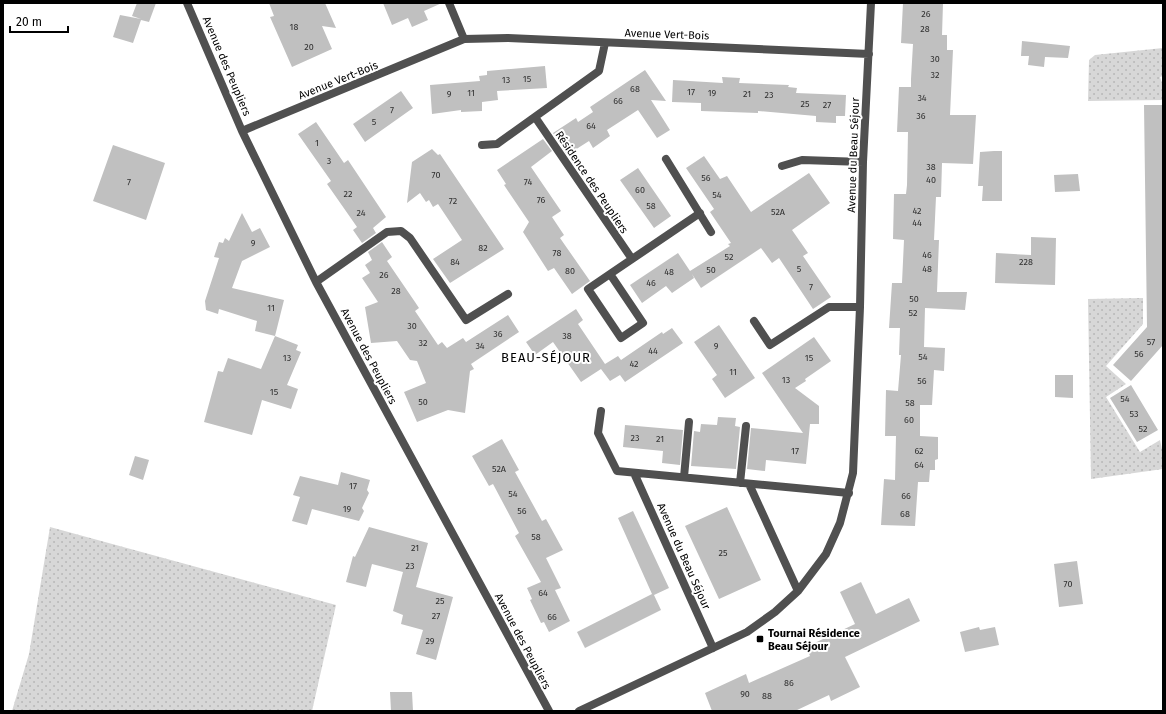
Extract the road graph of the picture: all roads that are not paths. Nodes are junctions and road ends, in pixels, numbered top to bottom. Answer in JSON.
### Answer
{"nodes":[{"id":1,"x":187,"y":3,"type":"edge"},
{"id":2,"x":449,"y":3,"type":"edge"},
{"id":3,"x":871,"y":3,"type":"edge"},
{"id":4,"x":464,"y":39,"type":"junction"},
{"id":5,"x":605,"y":43,"type":"junction"},
{"id":6,"x":869,"y":54,"type":"junction"},
{"id":7,"x":535,"y":117,"type":"junction"},
{"id":8,"x":242,"y":131,"type":"junction"},
{"id":9,"x":482,"y":145,"type":"dead end"},
{"id":10,"x":666,"y":159,"type":"dead end"},
{"id":11,"x":863,"y":162,"type":"junction"},
{"id":12,"x":782,"y":166,"type":"dead end"},
{"id":13,"x":700,"y":213,"type":"junction"},
{"id":14,"x":711,"y":232,"type":"dead end"},
{"id":15,"x":632,"y":258,"type":"junction"},
{"id":16,"x":610,"y":274,"type":"junction"},
{"id":17,"x":316,"y":282,"type":"junction"},
{"id":18,"x":508,"y":294,"type":"dead end"},
{"id":19,"x":860,"y":307,"type":"junction"},
{"id":20,"x":754,"y":321,"type":"dead end"},
{"id":21,"x":601,"y":411,"type":"dead end"},
{"id":22,"x":689,"y":422,"type":"dead end"},
{"id":23,"x":746,"y":426,"type":"dead end"},
{"id":24,"x":634,"y":473,"type":"junction"},
{"id":25,"x":684,"y":477,"type":"junction"},
{"id":26,"x":740,"y":483,"type":"junction"},
{"id":27,"x":749,"y":484,"type":"junction"},
{"id":28,"x":849,"y":493,"type":"junction"},
{"id":29,"x":798,"y":591,"type":"junction"},
{"id":30,"x":713,"y":648,"type":"junction"},
{"id":31,"x":549,"y":711,"type":"edge"},
{"id":32,"x":579,"y":711,"type":"edge"}],
"edges":[{"from":1,"to":8,"type":"street","name":"Avenue des Peupliers"},
{"from":2,"to":4,"type":"street"},
{"from":3,"to":6,"type":"street","name":"Avenue du Beau Séjour"},
{"from":4,"to":5,"type":"street","name":"Avenue Vert-Bois"},
{"from":4,"to":8,"type":"street","name":"Avenue Vert-Bois"},
{"from":5,"to":6,"type":"street","name":"Avenue Vert-Bois"},
{"from":5,"to":7,"type":"street"},
{"from":6,"to":11,"type":"street","name":"Avenue du Beau Séjour"},
{"from":7,"to":9,"type":"street"},
{"from":7,"to":15,"type":"street","name":"Résidence des Peupliers"},
{"from":8,"to":17,"type":"street","name":"Avenue des Peupliers"},
{"from":10,"to":13,"type":"street"},
{"from":11,"to":12,"type":"street"},
{"from":11,"to":19,"type":"street","name":"Avenue du Beau Séjour"},
{"from":13,"to":14,"type":"street"},
{"from":13,"to":15,"type":"street"},
{"from":15,"to":16,"type":"street"},
{"from":16,"to":16,"type":"street"},
{"from":17,"to":18,"type":"street"},
{"from":17,"to":31,"type":"street","name":"Avenue des Peupliers"},
{"from":19,"to":20,"type":"street"},
{"from":19,"to":28,"type":"street","name":"Avenue du Beau Séjour"},
{"from":21,"to":24,"type":"street"},
{"from":22,"to":25,"type":"street"},
{"from":23,"to":26,"type":"street"},
{"from":24,"to":25,"type":"street"},
{"from":24,"to":30,"type":"street","name":"Avenue du Beau Séjour"},
{"from":25,"to":26,"type":"street"},
{"from":26,"to":27,"type":"street"},
{"from":27,"to":28,"type":"street"},
{"from":27,"to":29,"type":"street"},
{"from":28,"to":29,"type":"street","name":"Avenue du Beau Séjour"},
{"from":29,"to":30,"type":"street","name":"Avenue du Beau Séjour"},
{"from":30,"to":32,"type":"street","name":"Avenue du Beau Séjour"}]}
